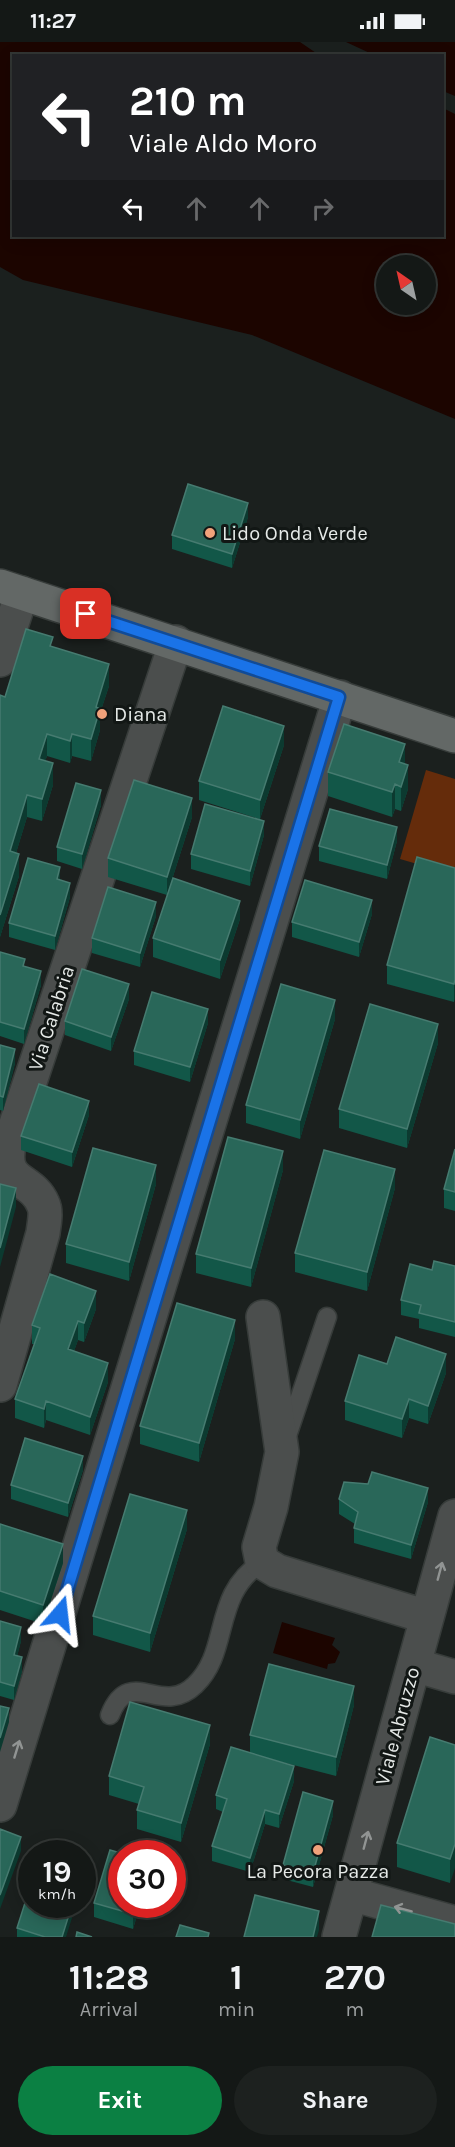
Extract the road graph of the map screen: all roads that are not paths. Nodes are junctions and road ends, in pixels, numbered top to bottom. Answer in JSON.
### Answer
{"nodes":[{"id":1,"x":11,"y":589,"type":"edge"},
{"id":2,"x":176,"y":642,"type":"junction"},
{"id":3,"x":0,"y":660,"type":"edge"},
{"id":4,"x":339,"y":697,"type":"junction"},
{"id":5,"x":455,"y":736,"type":"edge"},
{"id":6,"x":7,"y":1174,"type":"edge"},
{"id":7,"x":263,"y":1317,"type":"dead end"},
{"id":8,"x":327,"y":1317,"type":"dead end"},
{"id":9,"x":9,"y":1321,"type":"edge"},
{"id":10,"x":0,"y":1385,"type":"edge"},
{"id":11,"x":282,"y":1452,"type":"junction"},
{"id":12,"x":455,"y":1516,"type":"edge"},
{"id":13,"x":262,"y":1562,"type":"junction"},
{"id":14,"x":427,"y":1617,"type":"junction"},
{"id":15,"x":414,"y":1665,"type":"junction"},
{"id":16,"x":455,"y":1677,"type":"edge"},
{"id":17,"x":110,"y":1715,"type":"dead end"},
{"id":18,"x":0,"y":1805,"type":"edge"},
{"id":19,"x":351,"y":1894,"type":"junction"},
{"id":20,"x":455,"y":1923,"type":"edge"},
{"id":21,"x":339,"y":1937,"type":"edge"}],
"edges":[{"from":1,"to":2,"type":"street"},
{"from":1,"to":3,"type":"street"},
{"from":2,"to":4,"type":"street"},
{"from":2,"to":6,"type":"street","name":"Via Calabria"},
{"from":4,"to":5,"type":"street"},
{"from":18,"to":4,"type":"street","one_way":true},
{"from":6,"to":9,"type":"street","name":"Via Calabria"},
{"from":7,"to":11,"type":"street"},
{"from":8,"to":11,"type":"lane"},
{"from":9,"to":10,"type":"street","name":"Via Calabria"},
{"from":11,"to":13,"type":"street"},
{"from":14,"to":12,"type":"street","name":"Viale Abruzzo","one_way":true},
{"from":13,"to":14,"type":"street"},
{"from":13,"to":17,"type":"lane"},
{"from":14,"to":15,"type":"street","name":"Viale Abruzzo"},
{"from":15,"to":16,"type":"street"},
{"from":19,"to":15,"type":"street","name":"Viale Abruzzo","one_way":true},
{"from":20,"to":19,"type":"street","one_way":true},
{"from":19,"to":21,"type":"street","name":"Viale Abruzzo"}]}
